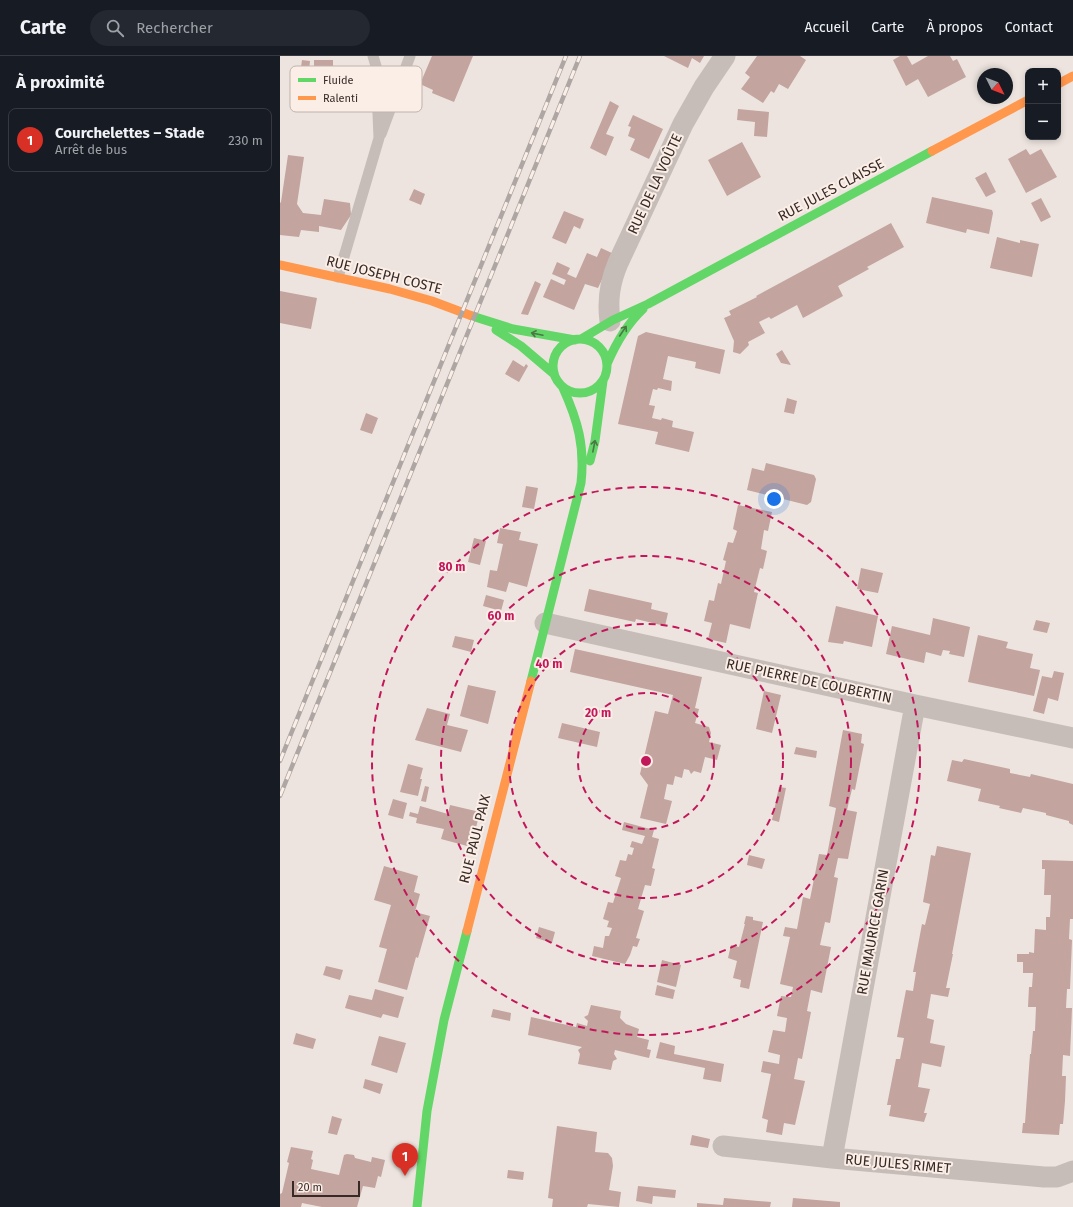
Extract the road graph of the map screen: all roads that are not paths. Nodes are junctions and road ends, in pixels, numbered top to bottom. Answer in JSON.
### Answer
{"nodes":[{"id":1,"x":373,"y":56,"type":"edge"},
{"id":2,"x":410,"y":56,"type":"edge"},
{"id":3,"x":725,"y":56,"type":"edge"},
{"id":4,"x":376,"y":66,"type":"edge"},
{"id":5,"x":406,"y":66,"type":"edge"},
{"id":6,"x":1073,"y":76,"type":"edge"},
{"id":7,"x":1061,"y":82,"type":"edge"},
{"id":8,"x":1025,"y":102,"type":"edge"},
{"id":9,"x":378,"y":112,"type":"edge"},
{"id":10,"x":389,"y":112,"type":"edge"},
{"id":11,"x":379,"y":138,"type":"junction"},
{"id":12,"x":280,"y":266,"type":"edge"},
{"id":13,"x":338,"y":277,"type":"junction"},
{"id":14,"x":648,"y":304,"type":"junction"},
{"id":15,"x":479,"y":319,"type":"junction"},
{"id":16,"x":610,"y":321,"type":"junction"},
{"id":17,"x":578,"y":340,"type":"junction"},
{"id":18,"x":607,"y":364,"type":"junction"},
{"id":19,"x":554,"y":374,"type":"junction"},
{"id":20,"x":603,"y":380,"type":"junction"},
{"id":21,"x":563,"y":388,"type":"junction"},
{"id":22,"x":581,"y":483,"type":"junction"},
{"id":23,"x":545,"y":623,"type":"junction"},
{"id":24,"x":915,"y":705,"type":"junction"},
{"id":25,"x":1073,"y":738,"type":"edge"},
{"id":26,"x":723,"y":1146,"type":"dead end"},
{"id":27,"x":832,"y":1158,"type":"junction"},
{"id":28,"x":1073,"y":1171,"type":"edge"},
{"id":29,"x":417,"y":1207,"type":"edge"}],
"edges":[{"from":1,"to":4,"type":"lane"},
{"from":2,"to":5,"type":"lane"},
{"from":3,"to":16,"type":"street","name":"RUE DE LA VOÛTE"},
{"from":6,"to":7,"type":"street"},
{"from":8,"to":14,"type":"street","name":"RUE JULES CLAISSE"},
{"from":9,"to":11,"type":"lane"},
{"from":10,"to":11,"type":"lane"},
{"from":11,"to":13,"type":"lane"},
{"from":12,"to":13,"type":"street","name":"RUE JOSEPH COSTE"},
{"from":13,"to":15,"type":"street","name":"RUE JOSEPH COSTE"},
{"from":14,"to":16,"type":"street","name":"RUE JULES CLAISSE"},
{"from":18,"to":14,"type":"street","name":"RUE JULES CLAISSE","one_way":true},
{"from":17,"to":15,"type":"street","name":"RUE JOSEPH COSTE","one_way":true},
{"from":15,"to":19,"type":"street","name":"RUE JOSEPH COSTE"},
{"from":16,"to":17,"type":"street","name":"RUE JULES CLAISSE"},
{"from":17,"to":18,"type":"street"},
{"from":17,"to":19,"type":"street"},
{"from":18,"to":20,"type":"street"},
{"from":19,"to":21,"type":"street"},
{"from":20,"to":21,"type":"street"},
{"from":22,"to":20,"type":"street","name":"RUE PAUL PAIX","one_way":true},
{"from":21,"to":22,"type":"street","name":"RUE PAUL PAIX"},
{"from":22,"to":23,"type":"street","name":"RUE PAUL PAIX"},
{"from":23,"to":24,"type":"street","name":"RUE PIERRE DE COUBERTIN"},
{"from":23,"to":29,"type":"street","name":"RUE PAUL PAIX"},
{"from":24,"to":25,"type":"street","name":"RUE PIERRE DE COUBERTIN"},
{"from":24,"to":27,"type":"street","name":"RUE MAURICE GARIN"},
{"from":26,"to":27,"type":"street","name":"RUE JULES RIMET"},
{"from":27,"to":28,"type":"street","name":"RUE JULES RIMET"}]}
